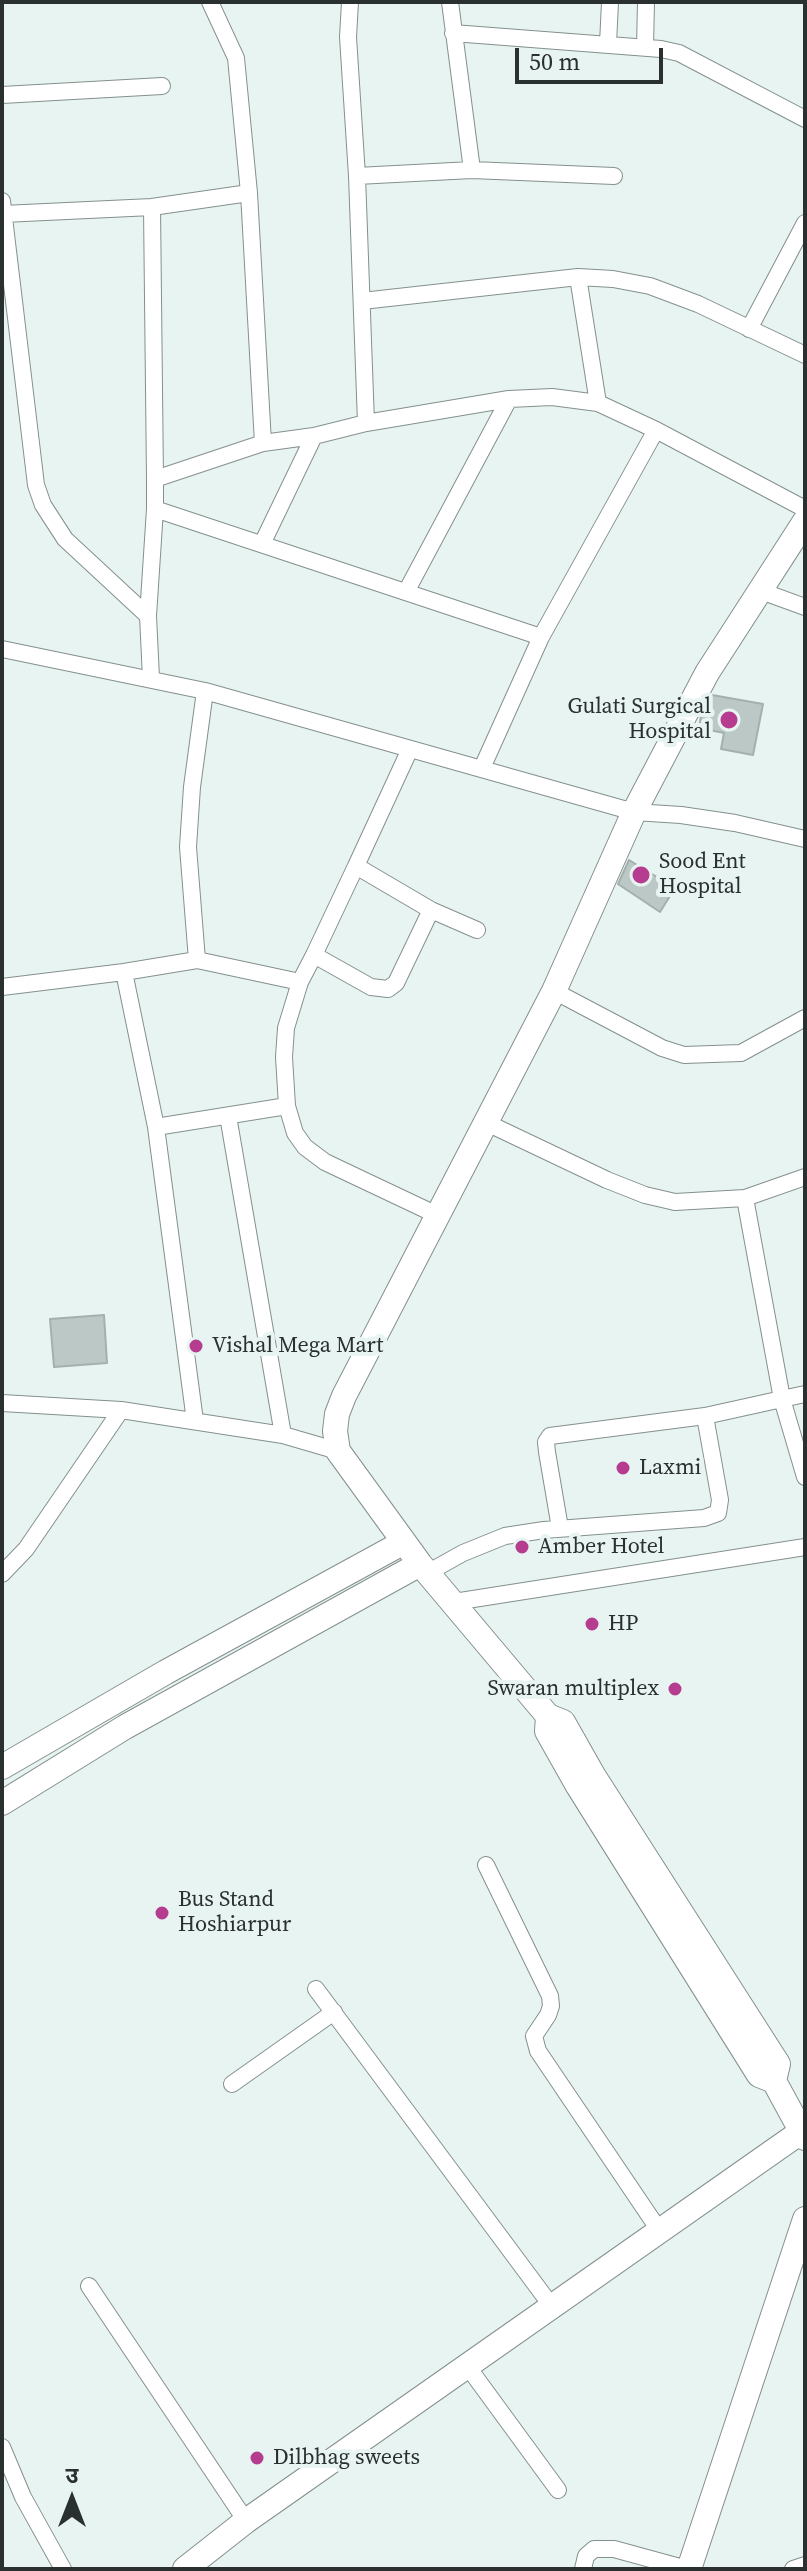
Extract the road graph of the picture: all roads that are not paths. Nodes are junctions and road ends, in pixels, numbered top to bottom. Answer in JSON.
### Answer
{"nodes":[{"id":1,"x":210,"y":2,"type":"edge"},
{"id":2,"x":350,"y":2,"type":"edge"},
{"id":3,"x":450,"y":2,"type":"edge"},
{"id":4,"x":610,"y":2,"type":"edge"},
{"id":5,"x":646,"y":2,"type":"edge"},
{"id":6,"x":453,"y":33,"type":"junction"},
{"id":7,"x":608,"y":44,"type":"junction"},
{"id":8,"x":645,"y":47,"type":"junction"},
{"id":9,"x":162,"y":86,"type":"dead end"},
{"id":10,"x":2,"y":95,"type":"edge"},
{"id":11,"x":805,"y":119,"type":"edge"},
{"id":12,"x":472,"y":170,"type":"junction"},
{"id":13,"x":357,"y":176,"type":"junction"},
{"id":14,"x":614,"y":176,"type":"dead end"},
{"id":15,"x":249,"y":193,"type":"junction"},
{"id":16,"x":152,"y":207,"type":"junction"},
{"id":17,"x":3,"y":208,"type":"edge"},
{"id":18,"x":805,"y":223,"type":"edge"},
{"id":19,"x":578,"y":277,"type":"junction"},
{"id":20,"x":362,"y":301,"type":"junction"},
{"id":21,"x":9,"y":313,"type":"edge"},
{"id":22,"x":749,"y":329,"type":"junction"},
{"id":23,"x":805,"y":355,"type":"edge"},
{"id":24,"x":509,"y":399,"type":"junction"},
{"id":25,"x":598,"y":403,"type":"junction"},
{"id":26,"x":366,"y":423,"type":"junction"},
{"id":27,"x":656,"y":430,"type":"junction"},
{"id":28,"x":314,"y":436,"type":"junction"},
{"id":29,"x":263,"y":443,"type":"junction"},
{"id":30,"x":155,"y":479,"type":"junction"},
{"id":31,"x":155,"y":509,"type":"junction"},
{"id":32,"x":805,"y":509,"type":"edge"},
{"id":33,"x":805,"y":521,"type":"edge"},
{"id":34,"x":262,"y":544,"type":"junction"},
{"id":35,"x":761,"y":591,"type":"junction"},
{"id":36,"x":406,"y":592,"type":"junction"},
{"id":37,"x":805,"y":607,"type":"edge"},
{"id":38,"x":148,"y":616,"type":"junction"},
{"id":39,"x":541,"y":637,"type":"junction"},
{"id":40,"x":2,"y":649,"type":"edge"},
{"id":41,"x":151,"y":678,"type":"junction"},
{"id":42,"x":205,"y":691,"type":"junction"},
{"id":43,"x":410,"y":749,"type":"junction"},
{"id":44,"x":482,"y":768,"type":"junction"},
{"id":45,"x":634,"y":812,"type":"junction"},
{"id":46,"x":805,"y":839,"type":"edge"},
{"id":47,"x":356,"y":866,"type":"junction"},
{"id":48,"x":431,"y":910,"type":"junction"},
{"id":49,"x":477,"y":930,"type":"dead end"},
{"id":50,"x":314,"y":955,"type":"junction"},
{"id":51,"x":197,"y":960,"type":"junction"},
{"id":52,"x":124,"y":972,"type":"junction"},
{"id":53,"x":300,"y":982,"type":"junction"},
{"id":54,"x":2,"y":987,"type":"edge"},
{"id":55,"x":554,"y":991,"type":"junction"},
{"id":56,"x":805,"y":1018,"type":"edge"},
{"id":57,"x":287,"y":1106,"type":"junction"},
{"id":58,"x":228,"y":1116,"type":"junction"},
{"id":59,"x":487,"y":1123,"type":"junction"},
{"id":60,"x":156,"y":1127,"type":"junction"},
{"id":61,"x":805,"y":1177,"type":"edge"},
{"id":62,"x":745,"y":1198,"type":"junction"},
{"id":63,"x":437,"y":1215,"type":"junction"},
{"id":64,"x":805,"y":1394,"type":"edge"},
{"id":65,"x":782,"y":1399,"type":"junction"},
{"id":66,"x":2,"y":1403,"type":"edge"},
{"id":67,"x":121,"y":1410,"type":"junction"},
{"id":68,"x":705,"y":1416,"type":"junction"},
{"id":69,"x":195,"y":1421,"type":"junction"},
{"id":70,"x":283,"y":1435,"type":"junction"},
{"id":71,"x":338,"y":1451,"type":"junction"},
{"id":72,"x":805,"y":1477,"type":"edge"},
{"id":73,"x":560,"y":1528,"type":"junction"},
{"id":74,"x":404,"y":1542,"type":"junction"},
{"id":75,"x":805,"y":1547,"type":"edge"},
{"id":76,"x":425,"y":1568,"type":"junction"},
{"id":77,"x":2,"y":1574,"type":"edge"},
{"id":78,"x":454,"y":1602,"type":"junction"},
{"id":79,"x":259,"y":1621,"type":"junction"},
{"id":80,"x":272,"y":1644,"type":"junction"},
{"id":81,"x":2,"y":1767,"type":"edge"},
{"id":82,"x":2,"y":1803,"type":"edge"},
{"id":83,"x":486,"y":1865,"type":"dead end"},
{"id":84,"x":316,"y":1989,"type":"dead end"},
{"id":85,"x":334,"y":2012,"type":"junction"},
{"id":86,"x":232,"y":2084,"type":"dead end"},
{"id":87,"x":804,"y":2133,"type":"edge"},
{"id":88,"x":805,"y":2219,"type":"edge"},
{"id":89,"x":659,"y":2230,"type":"junction"},
{"id":90,"x":801,"y":2253,"type":"edge"},
{"id":91,"x":89,"y":2286,"type":"dead end"},
{"id":92,"x":553,"y":2308,"type":"junction"},
{"id":93,"x":468,"y":2367,"type":"junction"},
{"id":94,"x":2,"y":2447,"type":"edge"},
{"id":95,"x":558,"y":2490,"type":"dead end"},
{"id":96,"x":246,"y":2521,"type":"junction"},
{"id":97,"x":805,"y":2565,"type":"edge"},
{"id":98,"x":192,"y":2567,"type":"edge"},
{"id":99,"x":63,"y":2569,"type":"edge"},
{"id":100,"x":583,"y":2569,"type":"edge"},
{"id":101,"x":688,"y":2569,"type":"edge"},
{"id":102,"x":793,"y":2569,"type":"edge"}],
"edges":[{"from":1,"to":15,"type":"street"},
{"from":2,"to":13,"type":"street"},
{"from":3,"to":6,"type":"street"},
{"from":4,"to":7,"type":"street"},
{"from":5,"to":8,"type":"street"},
{"from":6,"to":7,"type":"street"},
{"from":6,"to":12,"type":"street"},
{"from":7,"to":8,"type":"street"},
{"from":8,"to":11,"type":"street"},
{"from":9,"to":10,"type":"street"},
{"from":12,"to":13,"type":"street"},
{"from":12,"to":14,"type":"street"},
{"from":13,"to":20,"type":"street"},
{"from":15,"to":16,"type":"street"},
{"from":15,"to":29,"type":"street"},
{"from":16,"to":17,"type":"street"},
{"from":16,"to":30,"type":"street"},
{"from":17,"to":21,"type":"street"},
{"from":18,"to":22,"type":"street"},
{"from":19,"to":20,"type":"street"},
{"from":19,"to":22,"type":"street"},
{"from":19,"to":25,"type":"street"},
{"from":20,"to":26,"type":"street"},
{"from":21,"to":38,"type":"street"},
{"from":22,"to":23,"type":"street"},
{"from":24,"to":25,"type":"street"},
{"from":24,"to":26,"type":"street"},
{"from":24,"to":36,"type":"street"},
{"from":25,"to":27,"type":"street"},
{"from":26,"to":28,"type":"street"},
{"from":27,"to":32,"type":"street"},
{"from":27,"to":39,"type":"street"},
{"from":28,"to":29,"type":"street"},
{"from":28,"to":34,"type":"street"},
{"from":29,"to":30,"type":"street"},
{"from":30,"to":31,"type":"street"},
{"from":31,"to":34,"type":"street"},
{"from":31,"to":38,"type":"street"},
{"from":33,"to":35,"type":"main road"},
{"from":34,"to":36,"type":"street"},
{"from":35,"to":37,"type":"street"},
{"from":35,"to":45,"type":"main road"},
{"from":36,"to":39,"type":"street"},
{"from":38,"to":41,"type":"street"},
{"from":39,"to":44,"type":"street"},
{"from":40,"to":41,"type":"street"},
{"from":41,"to":42,"type":"street"},
{"from":42,"to":43,"type":"street"},
{"from":42,"to":51,"type":"street"},
{"from":43,"to":44,"type":"street"},
{"from":43,"to":47,"type":"street"},
{"from":44,"to":45,"type":"street"},
{"from":45,"to":46,"type":"street"},
{"from":45,"to":55,"type":"main road"},
{"from":47,"to":48,"type":"street"},
{"from":47,"to":50,"type":"street"},
{"from":48,"to":49,"type":"street"},
{"from":48,"to":50,"type":"street"},
{"from":50,"to":53,"type":"street"},
{"from":51,"to":52,"type":"street"},
{"from":51,"to":53,"type":"street"},
{"from":52,"to":54,"type":"street"},
{"from":52,"to":60,"type":"street"},
{"from":53,"to":57,"type":"street"},
{"from":55,"to":56,"type":"street"},
{"from":55,"to":59,"type":"main road"},
{"from":57,"to":58,"type":"street"},
{"from":57,"to":63,"type":"street"},
{"from":58,"to":60,"type":"street"},
{"from":58,"to":70,"type":"street"},
{"from":59,"to":62,"type":"street"},
{"from":59,"to":63,"type":"main road"},
{"from":60,"to":69,"type":"street"},
{"from":61,"to":62,"type":"street"},
{"from":62,"to":65,"type":"street"},
{"from":63,"to":71,"type":"main road"},
{"from":64,"to":65,"type":"street"},
{"from":65,"to":68,"type":"street"},
{"from":65,"to":72,"type":"street"},
{"from":66,"to":67,"type":"street"},
{"from":67,"to":69,"type":"street"},
{"from":67,"to":77,"type":"street"},
{"from":68,"to":73,"type":"street"},
{"from":68,"to":73,"type":"street"},
{"from":69,"to":70,"type":"street"},
{"from":70,"to":71,"type":"street"},
{"from":71,"to":74,"type":"main road"},
{"from":73,"to":76,"type":"street"},
{"from":74,"to":76,"type":"main road"},
{"from":74,"to":79,"type":"main road"},
{"from":75,"to":78,"type":"street"},
{"from":76,"to":78,"type":"main road"},
{"from":76,"to":80,"type":"main road"},
{"from":78,"to":87,"type":"main road"},
{"from":79,"to":80,"type":"main road"},
{"from":79,"to":81,"type":"main road"},
{"from":80,"to":82,"type":"main road"},
{"from":83,"to":89,"type":"street"},
{"from":84,"to":85,"type":"street"},
{"from":85,"to":86,"type":"street"},
{"from":85,"to":92,"type":"street"},
{"from":87,"to":89,"type":"main road"},
{"from":88,"to":90,"type":"main road"},
{"from":89,"to":92,"type":"main road"},
{"from":90,"to":101,"type":"main road"},
{"from":91,"to":96,"type":"street"},
{"from":92,"to":93,"type":"main road"},
{"from":93,"to":95,"type":"street"},
{"from":93,"to":96,"type":"main road"},
{"from":94,"to":99,"type":"street"},
{"from":96,"to":98,"type":"main road"},
{"from":97,"to":102,"type":"street"},
{"from":100,"to":101,"type":"street"}]}
